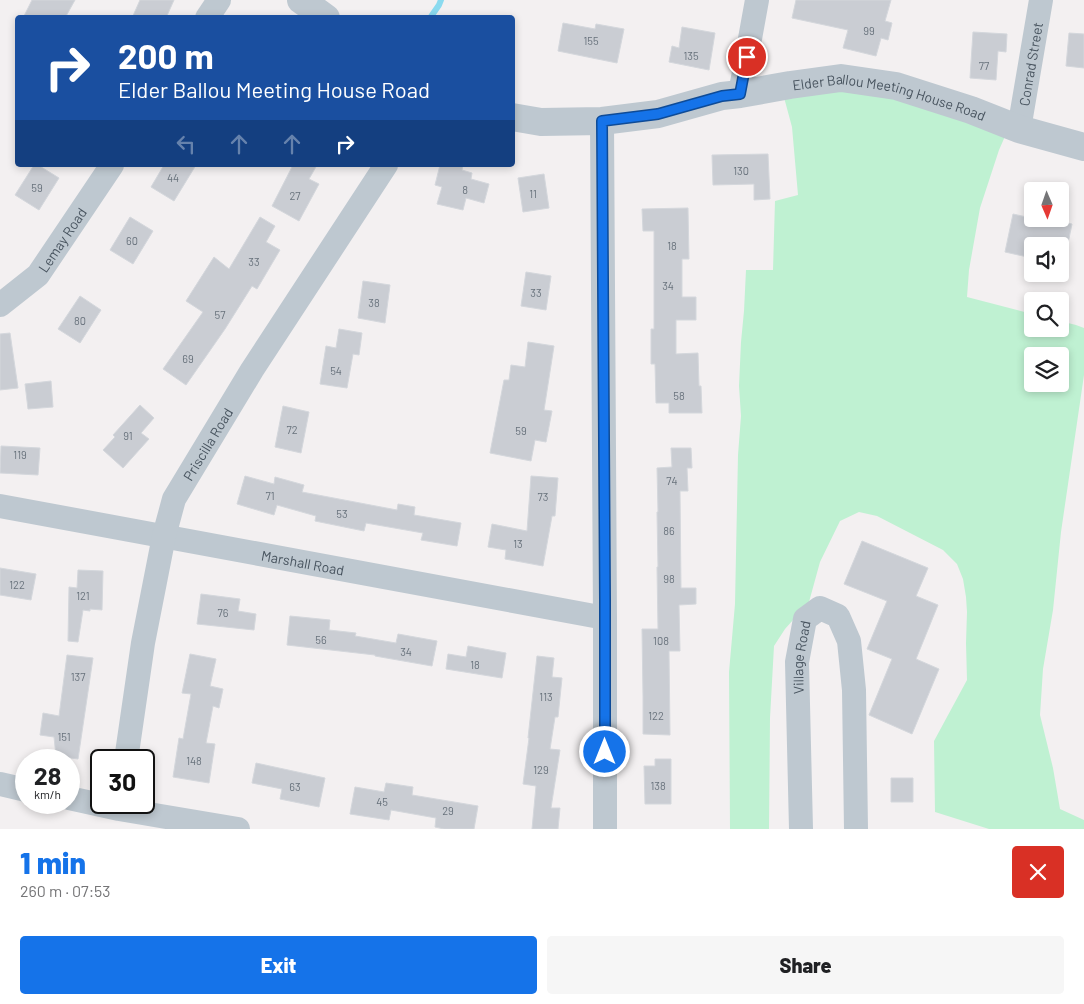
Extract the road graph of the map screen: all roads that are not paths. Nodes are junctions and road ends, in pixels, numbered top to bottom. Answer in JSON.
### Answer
{"nodes":[{"id":1,"x":219,"y":0,"type":"edge"},
{"id":2,"x":301,"y":0,"type":"edge"},
{"id":3,"x":757,"y":0,"type":"edge"},
{"id":4,"x":1041,"y":0,"type":"edge"},
{"id":5,"x":209,"y":15,"type":"edge"},
{"id":6,"x":322,"y":15,"type":"edge"},
{"id":7,"x":740,"y":94,"type":"junction"},
{"id":8,"x":515,"y":118,"type":"edge"},
{"id":9,"x":602,"y":121,"type":"junction"},
{"id":10,"x":1019,"y":128,"type":"junction"},
{"id":11,"x":1084,"y":148,"type":"edge"},
{"id":12,"x":111,"y":167,"type":"edge"},
{"id":13,"x":385,"y":167,"type":"edge"},
{"id":14,"x":0,"y":305,"type":"edge"},
{"id":15,"x":0,"y":506,"type":"edge"},
{"id":16,"x":164,"y":536,"type":"junction"},
{"id":17,"x":605,"y":618,"type":"junction"},
{"id":18,"x":128,"y":749,"type":"edge"},
{"id":19,"x":0,"y":784,"type":"edge"},
{"id":20,"x":15,"y":787,"type":"edge"},
{"id":21,"x":126,"y":814,"type":"edge"},
{"id":22,"x":238,"y":829,"type":"edge"},
{"id":23,"x":605,"y":829,"type":"edge"},
{"id":24,"x":801,"y":829,"type":"edge"},
{"id":25,"x":856,"y":829,"type":"edge"}],
"edges":[{"from":1,"to":5,"type":"street"},
{"from":2,"to":6,"type":"street"},
{"from":3,"to":7,"type":"street"},
{"from":4,"to":10,"type":"street","name":"Conrad Street"},
{"from":7,"to":9,"type":"street","name":"Elder Ballou Meeting House Road"},
{"from":7,"to":10,"type":"street","name":"Elder Ballou Meeting House Road"},
{"from":8,"to":9,"type":"street","name":"Elder Ballou Meeting House Road"},
{"from":9,"to":17,"type":"street"},
{"from":10,"to":11,"type":"street","name":"Elder Ballou Meeting House Road"},
{"from":12,"to":14,"type":"street","name":"Lemay Road"},
{"from":13,"to":16,"type":"street","name":"Priscilla Road"},
{"from":15,"to":16,"type":"street","name":"Marshall Road"},
{"from":16,"to":17,"type":"street","name":"Marshall Road"},
{"from":16,"to":18,"type":"street","name":"Priscilla Road"},
{"from":17,"to":23,"type":"street"},
{"from":19,"to":20,"type":"street"},
{"from":21,"to":22,"type":"street"},
{"from":24,"to":25,"type":"street","name":"Village Road"}]}
